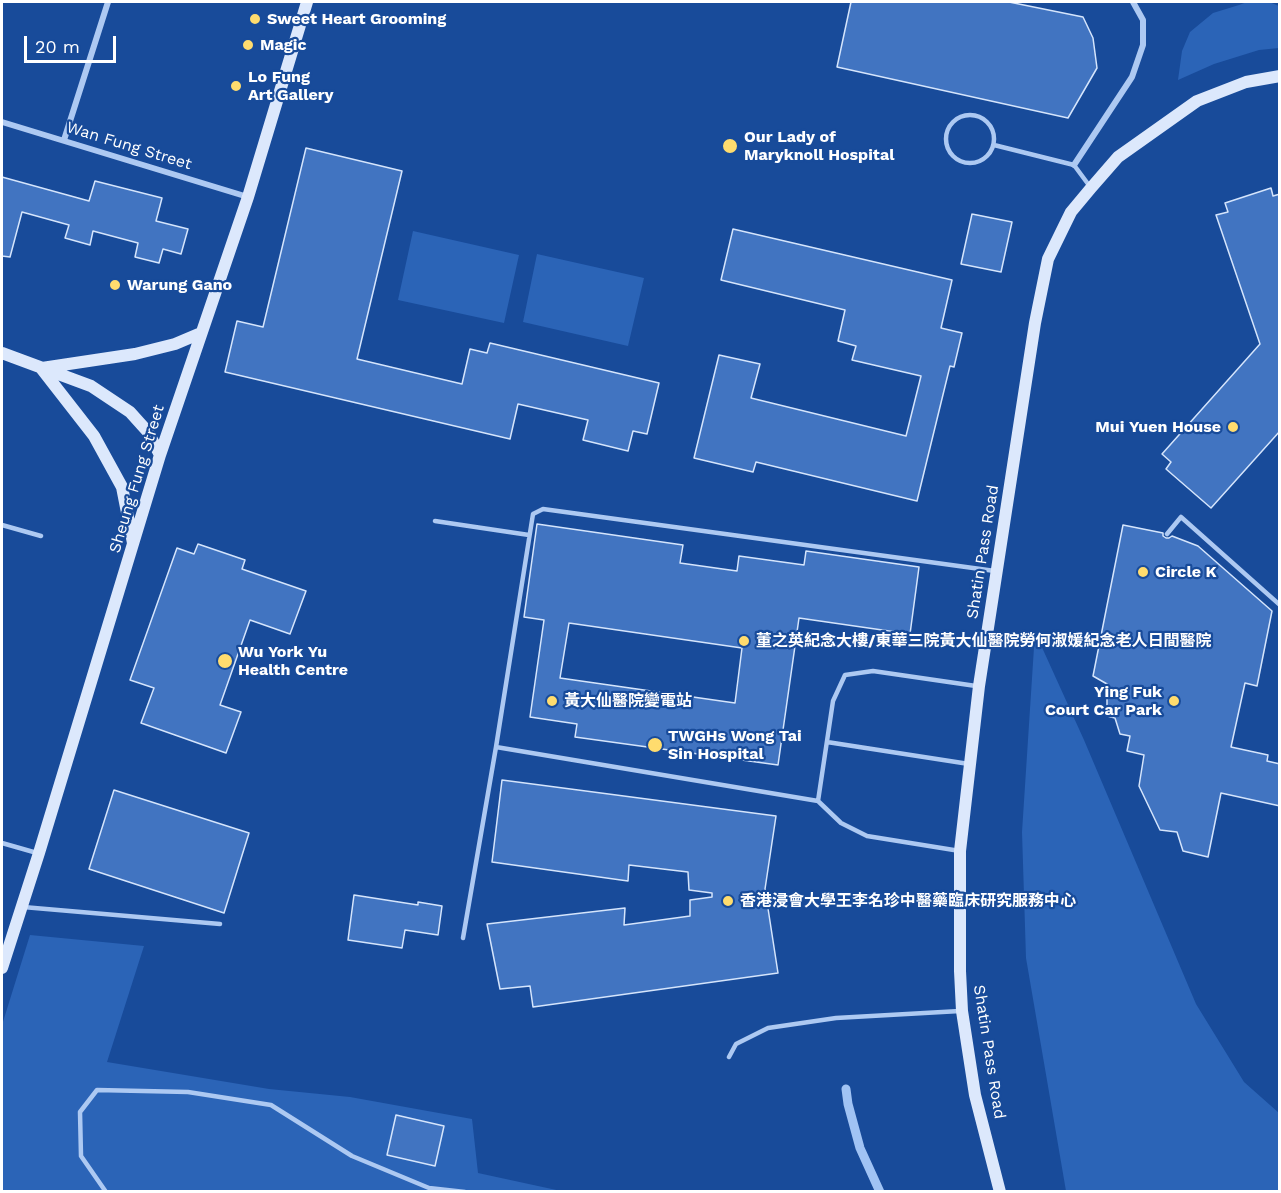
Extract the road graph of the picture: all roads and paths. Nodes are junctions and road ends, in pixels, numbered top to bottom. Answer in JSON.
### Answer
{"nodes":[{"id":1,"x":108,"y":2,"type":"edge"},
{"id":2,"x":307,"y":2,"type":"edge"},
{"id":3,"x":1133,"y":2,"type":"edge"},
{"id":4,"x":1280,"y":76,"type":"edge"},
{"id":5,"x":2,"y":122,"type":"edge"},
{"id":6,"x":64,"y":140,"type":"junction"},
{"id":7,"x":994,"y":145,"type":"junction"},
{"id":8,"x":1074,"y":165,"type":"junction"},
{"id":9,"x":1091,"y":188,"type":"junction"},
{"id":10,"x":248,"y":197,"type":"junction"},
{"id":11,"x":201,"y":333,"type":"junction"},
{"id":12,"x":2,"y":353,"type":"edge"},
{"id":13,"x":41,"y":368,"type":"junction"},
{"id":14,"x":160,"y":455,"type":"junction"},
{"id":15,"x":435,"y":521,"type":"dead end"},
{"id":16,"x":2,"y":525,"type":"edge"},
{"id":17,"x":1167,"y":534,"type":"dead end"},
{"id":18,"x":530,"y":535,"type":"junction"},
{"id":19,"x":41,"y":536,"type":"dead end"},
{"id":20,"x":133,"y":544,"type":"junction"},
{"id":21,"x":997,"y":571,"type":"junction"},
{"id":22,"x":1280,"y":605,"type":"edge"},
{"id":23,"x":979,"y":686,"type":"junction"},
{"id":24,"x":827,"y":742,"type":"junction"},
{"id":25,"x":495,"y":747,"type":"junction"},
{"id":26,"x":969,"y":764,"type":"junction"},
{"id":27,"x":818,"y":801,"type":"junction"},
{"id":28,"x":2,"y":843,"type":"edge"},
{"id":29,"x":960,"y":850,"type":"junction"},
{"id":30,"x":39,"y":853,"type":"junction"},
{"id":31,"x":21,"y":907,"type":"junction"},
{"id":32,"x":220,"y":924,"type":"dead end"},
{"id":33,"x":463,"y":938,"type":"dead end"},
{"id":34,"x":2,"y":968,"type":"edge"},
{"id":35,"x":962,"y":1011,"type":"junction"},
{"id":36,"x":729,"y":1057,"type":"dead end"},
{"id":37,"x":106,"y":1191,"type":"edge"},
{"id":38,"x":465,"y":1191,"type":"edge"},
{"id":39,"x":1000,"y":1191,"type":"edge"}],
"edges":[{"from":1,"to":6,"type":"street"},
{"from":2,"to":10,"type":"street","name":"Sheung Fung Street"},
{"from":3,"to":8,"type":"street"},
{"from":4,"to":9,"type":"street","name":"Shatin Pass Road"},
{"from":5,"to":6,"type":"street","name":"Wan Fung Street"},
{"from":6,"to":10,"type":"street","name":"Wan Fung Street"},
{"from":7,"to":7,"type":"lane"},
{"from":7,"to":8,"type":"lane"},
{"from":8,"to":9,"type":"lane"},
{"from":9,"to":21,"type":"street","name":"Shatin Pass Road"},
{"from":10,"to":11,"type":"street","name":"Sheung Fung Street"},
{"from":11,"to":13,"type":"street"},
{"from":11,"to":14,"type":"street","name":"Sheung Fung Street"},
{"from":12,"to":13,"type":"street"},
{"from":13,"to":14,"type":"street"},
{"from":13,"to":20,"type":"street"},
{"from":14,"to":20,"type":"street","name":"Sheung Fung Street"},
{"from":15,"to":18,"type":"lane"},
{"from":16,"to":19,"type":"lane"},
{"from":17,"to":22,"type":"lane"},
{"from":18,"to":21,"type":"lane"},
{"from":18,"to":25,"type":"lane"},
{"from":20,"to":30,"type":"street","name":"Sheung Fung Street"},
{"from":21,"to":23,"type":"street","name":"Shatin Pass Road"},
{"from":23,"to":24,"type":"lane"},
{"from":23,"to":26,"type":"street","name":"Shatin Pass Road"},
{"from":24,"to":26,"type":"lane"},
{"from":24,"to":27,"type":"lane"},
{"from":25,"to":27,"type":"lane"},
{"from":25,"to":33,"type":"lane"},
{"from":26,"to":29,"type":"street","name":"Shatin Pass Road"},
{"from":27,"to":29,"type":"lane"},
{"from":28,"to":30,"type":"lane"},
{"from":29,"to":35,"type":"street","name":"Shatin Pass Road"},
{"from":30,"to":31,"type":"street","name":"Sheung Fung Street"},
{"from":31,"to":32,"type":"lane"},
{"from":31,"to":34,"type":"street","name":"Sheung Fung Street"},
{"from":35,"to":36,"type":"lane"},
{"from":35,"to":39,"type":"street","name":"Shatin Pass Road"},
{"from":37,"to":38,"type":"lane"}]}
